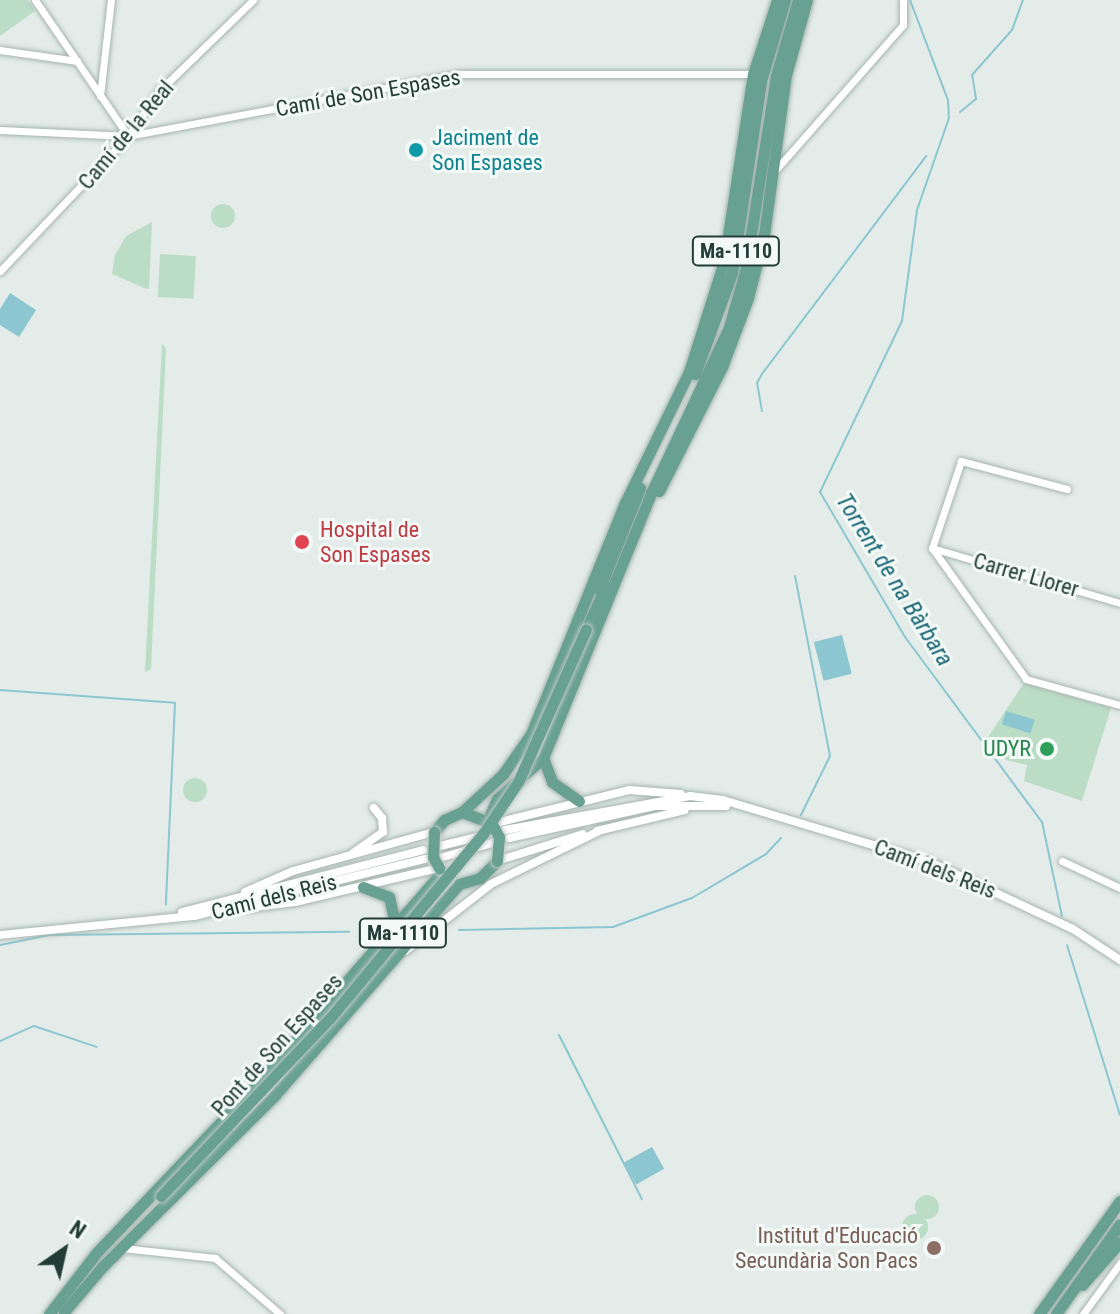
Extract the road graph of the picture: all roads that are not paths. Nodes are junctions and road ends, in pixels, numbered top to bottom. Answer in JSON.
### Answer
{"nodes":[{"id":1,"x":35,"y":0,"type":"edge"},
{"id":2,"x":111,"y":0,"type":"edge"},
{"id":3,"x":253,"y":0,"type":"edge"},
{"id":4,"x":777,"y":0,"type":"edge"},
{"id":5,"x":785,"y":0,"type":"edge"},
{"id":6,"x":798,"y":0,"type":"edge"},
{"id":7,"x":807,"y":0,"type":"edge"},
{"id":8,"x":903,"y":0,"type":"edge"},
{"id":9,"x":0,"y":50,"type":"edge"},
{"id":10,"x":77,"y":61,"type":"junction"},
{"id":11,"x":753,"y":74,"type":"junction"},
{"id":12,"x":100,"y":96,"type":"junction"},
{"id":13,"x":0,"y":130,"type":"edge"},
{"id":14,"x":128,"y":136,"type":"junction"},
{"id":15,"x":770,"y":175,"type":"junction"},
{"id":16,"x":0,"y":271,"type":"edge"},
{"id":17,"x":640,"y":488,"type":"junction"},
{"id":18,"x":1067,"y":489,"type":"dead end"},
{"id":19,"x":652,"y":491,"type":"junction"},
{"id":20,"x":638,"y":530,"type":"junction"},
{"id":21,"x":932,"y":548,"type":"junction"},
{"id":22,"x":588,"y":598,"type":"junction"},
{"id":23,"x":1120,"y":603,"type":"edge"},
{"id":24,"x":586,"y":629,"type":"junction"},
{"id":25,"x":1120,"y":705,"type":"edge"},
{"id":26,"x":543,"y":758,"type":"junction"},
{"id":27,"x":690,"y":796,"type":"junction"},
{"id":28,"x":579,"y":801,"type":"junction"},
{"id":29,"x":706,"y":805,"type":"junction"},
{"id":30,"x":739,"y":806,"type":"junction"},
{"id":31,"x":374,"y":808,"type":"dead end"},
{"id":32,"x":462,"y":812,"type":"junction"},
{"id":33,"x":490,"y":830,"type":"junction"},
{"id":34,"x":599,"y":831,"type":"junction"},
{"id":35,"x":434,"y":832,"type":"junction"},
{"id":36,"x":440,"y":846,"type":"dead end"},
{"id":37,"x":338,"y":860,"type":"junction"},
{"id":38,"x":497,"y":861,"type":"junction"},
{"id":39,"x":1062,"y":861,"type":"dead end"},
{"id":40,"x":441,"y":866,"type":"junction"},
{"id":41,"x":466,"y":881,"type":"junction"},
{"id":42,"x":363,"y":887,"type":"junction"},
{"id":43,"x":1120,"y":888,"type":"edge"},
{"id":44,"x":237,"y":898,"type":"junction"},
{"id":45,"x":233,"y":907,"type":"junction"},
{"id":46,"x":169,"y":915,"type":"junction"},
{"id":47,"x":0,"y":935,"type":"edge"},
{"id":48,"x":397,"y":956,"type":"junction"},
{"id":49,"x":1120,"y":960,"type":"edge"},
{"id":50,"x":365,"y":964,"type":"junction"},
{"id":51,"x":161,"y":1196,"type":"junction"},
{"id":52,"x":1120,"y":1201,"type":"edge"},
{"id":53,"x":1120,"y":1224,"type":"edge"},
{"id":54,"x":1120,"y":1234,"type":"edge"},
{"id":55,"x":1120,"y":1242,"type":"edge"},
{"id":56,"x":120,"y":1248,"type":"junction"},
{"id":57,"x":1120,"y":1263,"type":"edge"},
{"id":58,"x":81,"y":1273,"type":"junction"},
{"id":59,"x":1069,"y":1296,"type":"junction"},
{"id":60,"x":63,"y":1313,"type":"edge"},
{"id":61,"x":49,"y":1314,"type":"edge"},
{"id":62,"x":280,"y":1314,"type":"edge"},
{"id":63,"x":1039,"y":1314,"type":"edge"},
{"id":64,"x":1056,"y":1314,"type":"edge"},
{"id":65,"x":1083,"y":1314,"type":"edge"}],
"edges":[{"from":1,"to":10,"type":"street"},
{"from":2,"to":12,"type":"street"},
{"from":3,"to":14,"type":"street","name":"Camí de la Real"},
{"from":4,"to":11,"type":"main road"},
{"from":5,"to":17,"type":"main road","number":"Ma-1110"},
{"from":6,"to":19,"type":"main road","number":"Ma-1110"},
{"from":7,"to":15,"type":"main road"},
{"from":8,"to":15,"type":"street"},
{"from":9,"to":10,"type":"street"},
{"from":10,"to":12,"type":"street"},
{"from":11,"to":14,"type":"street","name":"Camí de Son Espases"},
{"from":11,"to":22,"type":"main road"},
{"from":12,"to":14,"type":"street"},
{"from":13,"to":14,"type":"street","name":"Camí de Son Espases"},
{"from":14,"to":16,"type":"street","name":"Camí de la Real"},
{"from":15,"to":20,"type":"main road"},
{"from":17,"to":22,"type":"main road","number":"Ma-1110"},
{"from":17,"to":24,"type":"main road","number":"Ma-1110"},
{"from":18,"to":21,"type":"street"},
{"from":19,"to":20,"type":"main road","number":"Ma-1110"},
{"from":19,"to":24,"type":"main road","number":"Ma-1110"},
{"from":20,"to":26,"type":"main road","number":"Ma-1110"},
{"from":21,"to":23,"type":"street","name":"Carrer Llorer"},
{"from":21,"to":25,"type":"street"},
{"from":22,"to":32,"type":"main road","number":"Ma-1110"},
{"from":24,"to":51,"type":"main road","name":"Pont de Son Espases","number":"Ma-1110","bridge":true},
{"from":26,"to":28,"type":"main road"},
{"from":26,"to":33,"type":"main road","number":"Ma-1110"},
{"from":27,"to":28,"type":"street"},
{"from":27,"to":29,"type":"street","name":"Camí dels Reis"},
{"from":27,"to":30,"type":"street","name":"Camí dels Reis"},
{"from":28,"to":33,"type":"street"},
{"from":29,"to":30,"type":"street","name":"Camí dels Reis"},
{"from":29,"to":34,"type":"street"},
{"from":30,"to":49,"type":"street","name":"Camí dels Reis"},
{"from":31,"to":37,"type":"street"},
{"from":32,"to":33,"type":"main road"},
{"from":32,"to":35,"type":"main road","number":"Ma-1110"},
{"from":33,"to":36,"type":"street"},
{"from":33,"to":38,"type":"main road","bridge":true},
{"from":33,"to":40,"type":"street"},
{"from":34,"to":38,"type":"street"},
{"from":34,"to":48,"type":"street"},
{"from":35,"to":37,"type":"street"},
{"from":35,"to":40,"type":"main road","bridge":true},
{"from":37,"to":44,"type":"street"},
{"from":38,"to":41,"type":"main road","number":"Ma-1110"},
{"from":39,"to":43,"type":"street"},
{"from":40,"to":41,"type":"main road"},
{"from":40,"to":42,"type":"street"},
{"from":40,"to":50,"type":"main road","number":"Ma-1110"},
{"from":41,"to":48,"type":"main road","number":"Ma-1110"},
{"from":42,"to":45,"type":"street"},
{"from":42,"to":50,"type":"main road"},
{"from":44,"to":45,"type":"street","name":"Camí dels Reis"},
{"from":44,"to":46,"type":"street","name":"Camí dels Reis"},
{"from":45,"to":46,"type":"street","name":"Camí dels Reis"},
{"from":46,"to":47,"type":"street","name":"Camí dels Reis"},
{"from":48,"to":56,"type":"main road","number":"Ma-1110"},
{"from":50,"to":58,"type":"main road","number":"Ma-1110"},
{"from":51,"to":58,"type":"main road","number":"Ma-1110"},
{"from":51,"to":60,"type":"main road","number":"Ma-1110"},
{"from":52,"to":63,"type":"main road"},
{"from":53,"to":59,"type":"main road"},
{"from":54,"to":59,"type":"street"},
{"from":55,"to":59,"type":"main road"},
{"from":56,"to":60,"type":"main road","number":"Ma-1110"},
{"from":56,"to":62,"type":"street"},
{"from":57,"to":65,"type":"street"},
{"from":58,"to":61,"type":"main road","number":"Ma-1110"},
{"from":59,"to":64,"type":"main road"}]}
